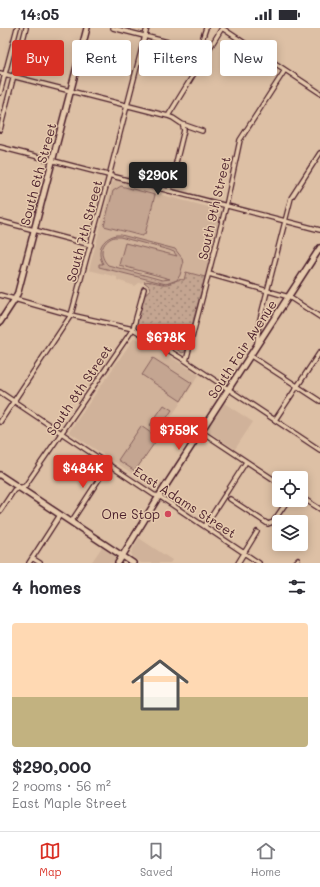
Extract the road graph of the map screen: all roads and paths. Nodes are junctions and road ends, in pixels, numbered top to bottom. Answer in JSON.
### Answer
{"nodes":[{"id":1,"x":17,"y":28,"type":"edge"},
{"id":2,"x":26,"y":28,"type":"edge"},
{"id":3,"x":87,"y":28,"type":"edge"},
{"id":4,"x":113,"y":28,"type":"edge"},
{"id":5,"x":147,"y":28,"type":"edge"},
{"id":6,"x":206,"y":28,"type":"edge"},
{"id":7,"x":222,"y":28,"type":"edge"},
{"id":8,"x":145,"y":36,"type":"junction"},
{"id":9,"x":285,"y":70,"type":"junction"},
{"id":10,"x":0,"y":73,"type":"edge"},
{"id":11,"x":5,"y":74,"type":"junction"},
{"id":12,"x":14,"y":77,"type":"junction"},
{"id":13,"x":70,"y":91,"type":"junction"},
{"id":14,"x":0,"y":92,"type":"edge"},
{"id":15,"x":320,"y":93,"type":"edge"},
{"id":16,"x":127,"y":105,"type":"junction"},
{"id":17,"x":168,"y":116,"type":"junction"},
{"id":18,"x":182,"y":124,"type":"junction"},
{"id":19,"x":0,"y":130,"type":"edge"},
{"id":20,"x":202,"y":131,"type":"dead end"},
{"id":21,"x":0,"y":147,"type":"edge"},
{"id":22,"x":320,"y":153,"type":"edge"},
{"id":23,"x":53,"y":160,"type":"junction"},
{"id":24,"x":109,"y":176,"type":"junction"},
{"id":25,"x":169,"y":191,"type":"junction"},
{"id":26,"x":226,"y":206,"type":"junction"},
{"id":27,"x":0,"y":221,"type":"edge"},
{"id":28,"x":284,"y":221,"type":"junction"},
{"id":29,"x":35,"y":229,"type":"junction"},
{"id":30,"x":320,"y":230,"type":"edge"},
{"id":31,"x":91,"y":245,"type":"junction"},
{"id":32,"x":320,"y":248,"type":"edge"},
{"id":33,"x":208,"y":274,"type":"junction"},
{"id":34,"x":144,"y":289,"type":"dead end"},
{"id":35,"x":266,"y":290,"type":"junction"},
{"id":36,"x":0,"y":295,"type":"edge"},
{"id":37,"x":289,"y":297,"type":"junction"},
{"id":38,"x":15,"y":299,"type":"junction"},
{"id":39,"x":71,"y":315,"type":"junction"},
{"id":40,"x":320,"y":317,"type":"edge"},
{"id":41,"x":0,"y":322,"type":"edge"},
{"id":42,"x":132,"y":329,"type":"junction"},
{"id":43,"x":257,"y":346,"type":"junction"},
{"id":44,"x":320,"y":352,"type":"edge"},
{"id":45,"x":251,"y":356,"type":"junction"},
{"id":46,"x":186,"y":361,"type":"junction"},
{"id":47,"x":298,"y":386,"type":"junction"},
{"id":48,"x":228,"y":389,"type":"junction"},
{"id":49,"x":0,"y":392,"type":"edge"},
{"id":50,"x":14,"y":401,"type":"junction"},
{"id":51,"x":320,"y":401,"type":"edge"},
{"id":52,"x":275,"y":420,"type":"junction"},
{"id":53,"x":0,"y":422,"type":"edge"},
{"id":54,"x":202,"y":432,"type":"junction"},
{"id":55,"x":62,"y":433,"type":"junction"},
{"id":56,"x":320,"y":450,"type":"edge"},
{"id":57,"x":246,"y":462,"type":"junction"},
{"id":58,"x":109,"y":464,"type":"junction"},
{"id":59,"x":0,"y":475,"type":"edge"},
{"id":60,"x":272,"y":478,"type":"edge"},
{"id":61,"x":19,"y":488,"type":"junction"},
{"id":62,"x":159,"y":496,"type":"junction"},
{"id":63,"x":230,"y":499,"type":"dead end"},
{"id":64,"x":308,"y":501,"type":"edge"},
{"id":65,"x":283,"y":507,"type":"edge"},
{"id":66,"x":320,"y":509,"type":"edge"},
{"id":67,"x":0,"y":511,"type":"edge"},
{"id":68,"x":60,"y":515,"type":"junction"},
{"id":69,"x":71,"y":522,"type":"junction"},
{"id":70,"x":205,"y":526,"type":"junction"},
{"id":71,"x":257,"y":532,"type":"dead end"},
{"id":72,"x":244,"y":553,"type":"junction"},
{"id":73,"x":123,"y":556,"type":"junction"},
{"id":74,"x":32,"y":558,"type":"junction"},
{"id":75,"x":29,"y":563,"type":"edge"},
{"id":76,"x":40,"y":563,"type":"edge"},
{"id":77,"x":118,"y":563,"type":"edge"},
{"id":78,"x":133,"y":563,"type":"edge"},
{"id":79,"x":238,"y":563,"type":"edge"},
{"id":80,"x":259,"y":563,"type":"edge"}],
"edges":[{"from":1,"to":11,"type":"street"},
{"from":2,"to":12,"type":"street"},
{"from":3,"to":13,"type":"street","name":"South 6th Street"},
{"from":4,"to":8,"type":"street"},
{"from":5,"to":8,"type":"street","name":"South 7th Street"},
{"from":6,"to":8,"type":"street"},
{"from":7,"to":9,"type":"street"},
{"from":7,"to":17,"type":"street"},
{"from":8,"to":16,"type":"street","name":"South 7th Street"},
{"from":9,"to":15,"type":"street"},
{"from":9,"to":26,"type":"street","name":"South 9th Street"},
{"from":10,"to":11,"type":"street"},
{"from":11,"to":12,"type":"street"},
{"from":11,"to":14,"type":"street"},
{"from":12,"to":13,"type":"street"},
{"from":12,"to":19,"type":"street"},
{"from":13,"to":16,"type":"street"},
{"from":13,"to":23,"type":"street","name":"South 6th Street"},
{"from":16,"to":17,"type":"street"},
{"from":16,"to":24,"type":"street","name":"South 7th Street"},
{"from":17,"to":18,"type":"street"},
{"from":18,"to":20,"type":"street"},
{"from":18,"to":25,"type":"street"},
{"from":21,"to":23,"type":"street"},
{"from":22,"to":28,"type":"street"},
{"from":23,"to":24,"type":"street"},
{"from":23,"to":29,"type":"street","name":"South 6th Street"},
{"from":24,"to":25,"type":"street"},
{"from":24,"to":31,"type":"street","name":"South 7th Street"},
{"from":25,"to":26,"type":"street"},
{"from":26,"to":28,"type":"street"},
{"from":26,"to":33,"type":"street","name":"South 9th Street"},
{"from":27,"to":29,"type":"street"},
{"from":28,"to":30,"type":"street"},
{"from":28,"to":35,"type":"street"},
{"from":29,"to":31,"type":"street"},
{"from":29,"to":38,"type":"street","name":"South 6th Street"},
{"from":31,"to":39,"type":"street","name":"South 7th Street"},
{"from":32,"to":37,"type":"street","name":"South Fair Avenue"},
{"from":33,"to":35,"type":"street"},
{"from":33,"to":46,"type":"street","name":"South 9th Street"},
{"from":34,"to":42,"type":"street","name":"South 8th Street"},
{"from":35,"to":37,"type":"street"},
{"from":35,"to":43,"type":"street"},
{"from":36,"to":38,"type":"street"},
{"from":37,"to":40,"type":"street"},
{"from":37,"to":43,"type":"street","name":"South Fair Avenue"},
{"from":38,"to":39,"type":"street"},
{"from":38,"to":41,"type":"street","name":"South 6th Street"},
{"from":39,"to":42,"type":"street"},
{"from":39,"to":50,"type":"street","name":"South 7th Street"},
{"from":42,"to":46,"type":"street"},
{"from":42,"to":55,"type":"street","name":"South 8th Street"},
{"from":43,"to":45,"type":"street","name":"South Fair Avenue"},
{"from":44,"to":47,"type":"street"},
{"from":45,"to":47,"type":"street"},
{"from":45,"to":48,"type":"street","name":"South Fair Avenue"},
{"from":46,"to":48,"type":"street"},
{"from":47,"to":51,"type":"street"},
{"from":47,"to":52,"type":"street"},
{"from":48,"to":52,"type":"street"},
{"from":48,"to":54,"type":"street","name":"South Fair Avenue"},
{"from":49,"to":50,"type":"street","name":"East Adams Street"},
{"from":50,"to":53,"type":"street","name":"South 7th Street"},
{"from":50,"to":55,"type":"street","name":"East Adams Street"},
{"from":52,"to":56,"type":"street"},
{"from":54,"to":57,"type":"street"},
{"from":54,"to":62,"type":"street","name":"South Fair Avenue"},
{"from":55,"to":58,"type":"street","name":"East Adams Street"},
{"from":55,"to":61,"type":"street","name":"South 8th Street"},
{"from":57,"to":60,"type":"street"},
{"from":57,"to":70,"type":"street"},
{"from":58,"to":62,"type":"street","name":"East Adams Street"},
{"from":58,"to":69,"type":"street"},
{"from":59,"to":61,"type":"street"},
{"from":61,"to":67,"type":"street","name":"South 8th Street"},
{"from":61,"to":68,"type":"street"},
{"from":62,"to":70,"type":"street","name":"East Adams Street"},
{"from":62,"to":73,"type":"street","name":"South Fair Avenue"},
{"from":63,"to":65,"type":"street"},
{"from":64,"to":66,"type":"street"},
{"from":68,"to":69,"type":"street"},
{"from":68,"to":74,"type":"street"},
{"from":69,"to":73,"type":"street"},
{"from":70,"to":72,"type":"street","name":"East Adams Street"},
{"from":71,"to":72,"type":"street"},
{"from":72,"to":79,"type":"street"},
{"from":72,"to":80,"type":"street","name":"East Adams Street"},
{"from":73,"to":77,"type":"street","name":"South Fair Avenue"},
{"from":73,"to":78,"type":"street"},
{"from":74,"to":75,"type":"street"},
{"from":74,"to":76,"type":"street"}]}
